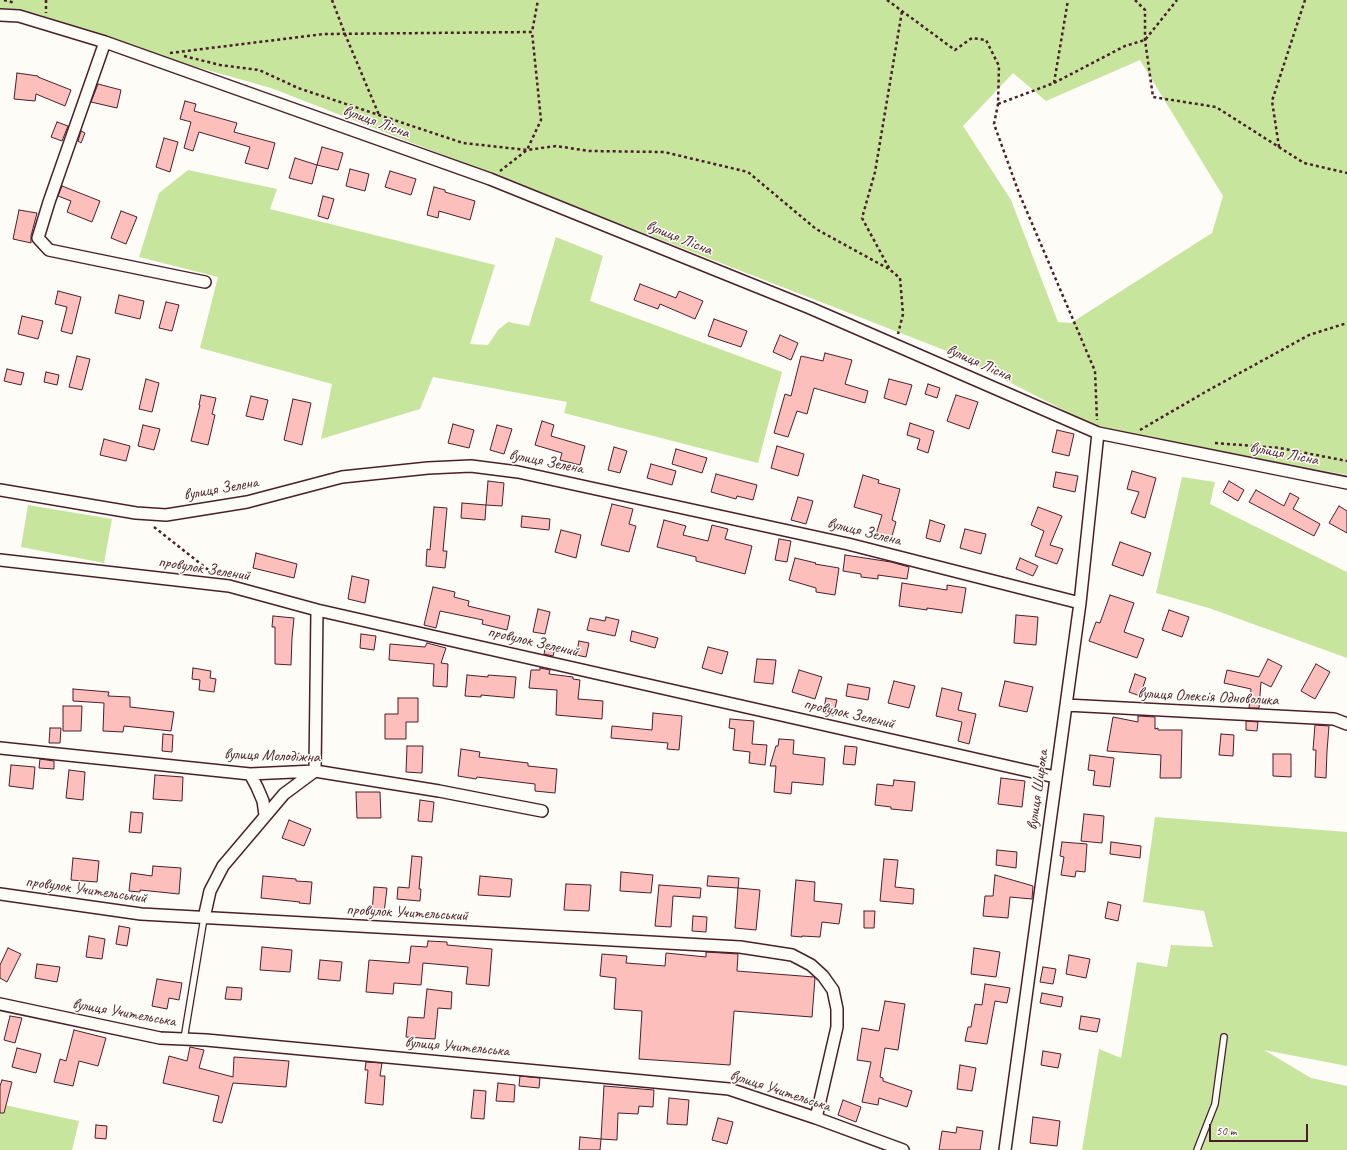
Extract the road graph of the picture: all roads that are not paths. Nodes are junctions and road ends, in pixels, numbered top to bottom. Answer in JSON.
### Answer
{"nodes":[{"id":1,"x":0,"y":15,"type":"edge"},
{"id":2,"x":104,"y":42,"type":"junction"},
{"id":3,"x":205,"y":282,"type":"dead end"},
{"id":4,"x":1098,"y":433,"type":"junction"},
{"id":5,"x":1347,"y":483,"type":"edge"},
{"id":6,"x":0,"y":490,"type":"edge"},
{"id":7,"x":0,"y":560,"type":"edge"},
{"id":8,"x":1080,"y":603,"type":"junction"},
{"id":9,"x":318,"y":610,"type":"junction"},
{"id":10,"x":1066,"y":705,"type":"junction"},
{"id":11,"x":1347,"y":724,"type":"edge"},
{"id":12,"x":0,"y":748,"type":"edge"},
{"id":13,"x":314,"y":771,"type":"junction"},
{"id":14,"x":250,"y":774,"type":"junction"},
{"id":15,"x":1055,"y":777,"type":"junction"},
{"id":16,"x":542,"y":811,"type":"dead end"},
{"id":17,"x":266,"y":815,"type":"junction"},
{"id":18,"x":0,"y":894,"type":"edge"},
{"id":19,"x":204,"y":918,"type":"junction"},
{"id":20,"x":0,"y":1004,"type":"edge"},
{"id":21,"x":1224,"y":1037,"type":"dead end"},
{"id":22,"x":184,"y":1039,"type":"junction"},
{"id":23,"x":816,"y":1118,"type":"junction"},
{"id":24,"x":903,"y":1150,"type":"edge"},
{"id":25,"x":1005,"y":1150,"type":"edge"},
{"id":26,"x":1197,"y":1150,"type":"edge"}],
"edges":[{"from":1,"to":2,"type":"street","name":"вулиця Лісна"},
{"from":2,"to":3,"type":"street"},
{"from":2,"to":4,"type":"street","name":"вулиця Лісна"},
{"from":4,"to":5,"type":"street","name":"вулиця Лісна"},
{"from":4,"to":8,"type":"street","name":"вулиця Широка"},
{"from":6,"to":8,"type":"street","name":"вулиця Зелена"},
{"from":7,"to":9,"type":"street","name":"провулок Зелений"},
{"from":8,"to":10,"type":"street","name":"вулиця Широка"},
{"from":9,"to":13,"type":"street"},
{"from":9,"to":15,"type":"street","name":"провулок Зелений"},
{"from":10,"to":11,"type":"street","name":"вулиця Олексія Одноволика"},
{"from":10,"to":15,"type":"street","name":"вулиця Широка"},
{"from":12,"to":14,"type":"street","name":"вулиця Молодіжна"},
{"from":13,"to":14,"type":"street","name":"вулиця Молодіжна"},
{"from":13,"to":16,"type":"street","name":"вулиця Молодіжна"},
{"from":13,"to":17,"type":"street"},
{"from":14,"to":17,"type":"street"},
{"from":15,"to":25,"type":"street","name":"вулиця Широка"},
{"from":17,"to":19,"type":"street"},
{"from":18,"to":19,"type":"street","name":"провулок Учительський"},
{"from":19,"to":22,"type":"lane"},
{"from":19,"to":23,"type":"street","name":"провулок Учительський"},
{"from":20,"to":22,"type":"street","name":"вулиця Учительська"},
{"from":21,"to":26,"type":"lane"},
{"from":22,"to":23,"type":"street","name":"вулиця Учительська"},
{"from":23,"to":24,"type":"street","name":"вулиця Учительська"}]}
